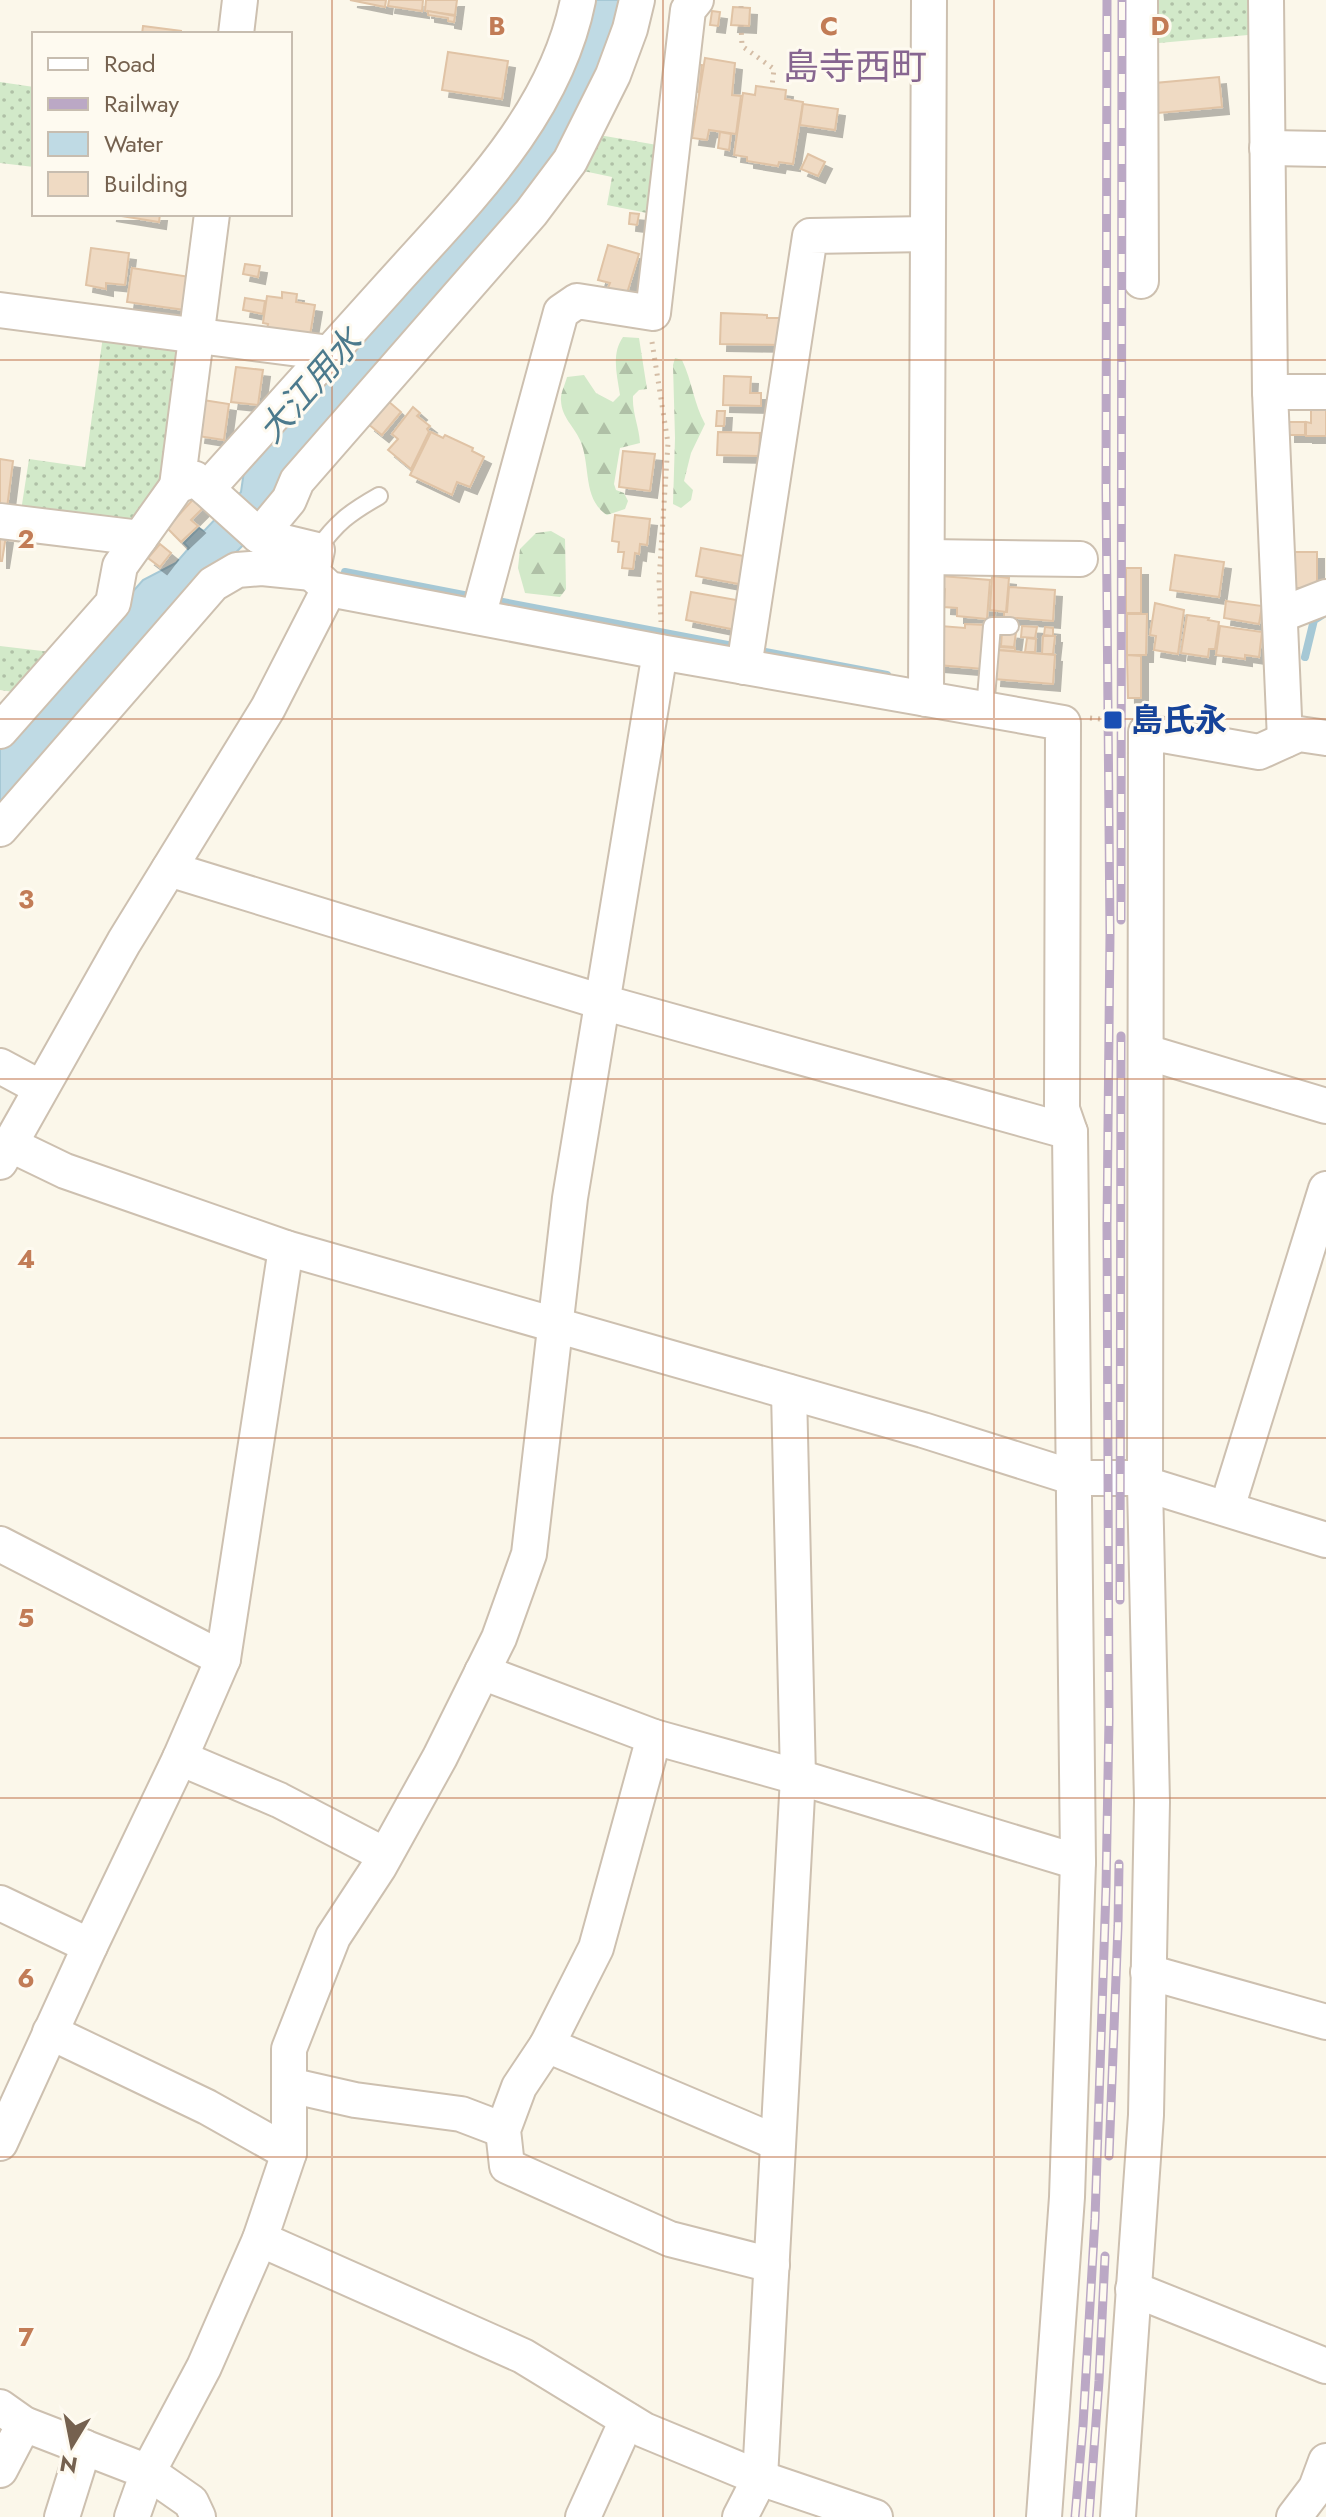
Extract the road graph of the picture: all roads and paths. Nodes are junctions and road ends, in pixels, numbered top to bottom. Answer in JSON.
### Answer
{"nodes":[{"id":1,"x":240,"y":0,"type":"edge"},
{"id":2,"x":578,"y":0,"type":"edge"},
{"id":3,"x":637,"y":0,"type":"edge"},
{"id":4,"x":696,"y":0,"type":"edge"},
{"id":5,"x":741,"y":0,"type":"edge"},
{"id":6,"x":929,"y":0,"type":"edge"},
{"id":7,"x":1140,"y":0,"type":"edge"},
{"id":8,"x":1266,"y":0,"type":"edge"},
{"id":9,"x":741,"y":8,"type":"dead end"},
{"id":10,"x":741,"y":25,"type":"dead end"},
{"id":11,"x":236,"y":32,"type":"edge"},
{"id":12,"x":772,"y":86,"type":"dead end"},
{"id":13,"x":1267,"y":148,"type":"junction"},
{"id":14,"x":1326,"y":149,"type":"edge"},
{"id":15,"x":212,"y":216,"type":"edge"},
{"id":16,"x":928,"y":234,"type":"junction"},
{"id":17,"x":1141,"y":281,"type":"dead end"},
{"id":18,"x":0,"y":310,"type":"edge"},
{"id":19,"x":653,"y":313,"type":"junction"},
{"id":20,"x":196,"y":336,"type":"junction"},
{"id":21,"x":330,"y":353,"type":"junction"},
{"id":22,"x":1270,"y":392,"type":"junction"},
{"id":23,"x":1326,"y":392,"type":"edge"},
{"id":24,"x":201,"y":492,"type":"junction"},
{"id":25,"x":379,"y":496,"type":"dead end"},
{"id":26,"x":0,"y":521,"type":"edge"},
{"id":27,"x":259,"y":536,"type":"junction"},
{"id":28,"x":140,"y":538,"type":"junction"},
{"id":29,"x":927,"y":557,"type":"junction"},
{"id":30,"x":1080,"y":559,"type":"dead end"},
{"id":31,"x":319,"y":571,"type":"junction"},
{"id":32,"x":1326,"y":597,"type":"edge"},
{"id":33,"x":482,"y":603,"type":"junction"},
{"id":34,"x":1280,"y":615,"type":"junction"},
{"id":35,"x":1010,"y":626,"type":"dead end"},
{"id":36,"x":661,"y":637,"type":"junction"},
{"id":37,"x":746,"y":653,"type":"junction"},
{"id":38,"x":926,"y":699,"type":"junction"},
{"id":39,"x":985,"y":709,"type":"junction"},
{"id":40,"x":1063,"y":723,"type":"junction"},
{"id":41,"x":0,"y":731,"type":"edge"},
{"id":42,"x":1146,"y":732,"type":"junction"},
{"id":43,"x":1326,"y":738,"type":"edge"},
{"id":44,"x":1285,"y":740,"type":"junction"},
{"id":45,"x":0,"y":829,"type":"edge"},
{"id":46,"x":169,"y":869,"type":"junction"},
{"id":47,"x":602,"y":1002,"type":"junction"},
{"id":48,"x":1146,"y":1052,"type":"junction"},
{"id":49,"x":0,"y":1066,"type":"edge"},
{"id":50,"x":41,"y":1088,"type":"junction"},
{"id":51,"x":1326,"y":1106,"type":"edge"},
{"id":52,"x":1070,"y":1132,"type":"junction"},
{"id":53,"x":4,"y":1153,"type":"edge"},
{"id":54,"x":1326,"y":1189,"type":"edge"},
{"id":55,"x":286,"y":1248,"type":"junction"},
{"id":56,"x":556,"y":1326,"type":"junction"},
{"id":57,"x":789,"y":1392,"type":"junction"},
{"id":58,"x":1075,"y":1478,"type":"junction"},
{"id":59,"x":1145,"y":1481,"type":"junction"},
{"id":60,"x":1227,"y":1508,"type":"junction"},
{"id":61,"x":1326,"y":1540,"type":"edge"},
{"id":62,"x":0,"y":1544,"type":"edge"},
{"id":63,"x":223,"y":1659,"type":"junction"},
{"id":64,"x":482,"y":1672,"type":"junction"},
{"id":65,"x":654,"y":1737,"type":"junction"},
{"id":66,"x":180,"y":1758,"type":"junction"},
{"id":67,"x":798,"y":1777,"type":"junction"},
{"id":68,"x":385,"y":1855,"type":"junction"},
{"id":69,"x":1078,"y":1862,"type":"junction"},
{"id":70,"x":0,"y":1903,"type":"edge"},
{"id":71,"x":90,"y":1946,"type":"junction"},
{"id":72,"x":1148,"y":1972,"type":"junction"},
{"id":73,"x":1326,"y":2022,"type":"edge"},
{"id":74,"x":50,"y":2032,"type":"junction"},
{"id":75,"x":547,"y":2045,"type":"junction"},
{"id":76,"x":289,"y":2085,"type":"junction"},
{"id":77,"x":503,"y":2130,"type":"junction"},
{"id":78,"x":0,"y":2143,"type":"edge"},
{"id":79,"x":778,"y":2143,"type":"junction"},
{"id":80,"x":289,"y":2153,"type":"junction"},
{"id":81,"x":260,"y":2239,"type":"junction"},
{"id":82,"x":772,"y":2265,"type":"junction"},
{"id":83,"x":1133,"y":2289,"type":"junction"},
{"id":84,"x":1326,"y":2366,"type":"edge"},
{"id":85,"x":12,"y":2416,"type":"edge"},
{"id":86,"x":627,"y":2420,"type":"junction"},
{"id":87,"x":84,"y":2447,"type":"junction"},
{"id":88,"x":1326,"y":2461,"type":"edge"},
{"id":89,"x":0,"y":2470,"type":"edge"},
{"id":90,"x":148,"y":2472,"type":"junction"},
{"id":91,"x":760,"y":2478,"type":"junction"},
{"id":92,"x":62,"y":2517,"type":"edge"},
{"id":93,"x":132,"y":2517,"type":"edge"},
{"id":94,"x":198,"y":2517,"type":"edge"},
{"id":95,"x":583,"y":2517,"type":"edge"},
{"id":96,"x":740,"y":2517,"type":"edge"},
{"id":97,"x":875,"y":2517,"type":"edge"},
{"id":98,"x":1044,"y":2517,"type":"edge"},
{"id":99,"x":1118,"y":2517,"type":"edge"},
{"id":100,"x":1294,"y":2517,"type":"edge"}],
"edges":[{"from":1,"to":11,"type":"street"},
{"from":2,"to":21,"type":"street"},
{"from":3,"to":27,"type":"street"},
{"from":4,"to":19,"type":"street"},
{"from":5,"to":9,"type":"path"},
{"from":6,"to":16,"type":"street"},
{"from":7,"to":17,"type":"street"},
{"from":8,"to":13,"type":"street"},
{"from":10,"to":12,"type":"path"},
{"from":13,"to":14,"type":"street"},
{"from":13,"to":22,"type":"street"},
{"from":15,"to":20,"type":"street"},
{"from":16,"to":29,"type":"street"},
{"from":16,"to":37,"type":"street"},
{"from":18,"to":20,"type":"street"},
{"from":19,"to":33,"type":"street"},
{"from":19,"to":36,"type":"path"},
{"from":20,"to":21,"type":"street"},
{"from":20,"to":24,"type":"street"},
{"from":21,"to":24,"type":"street"},
{"from":22,"to":23,"type":"street"},
{"from":22,"to":34,"type":"street"},
{"from":24,"to":27,"type":"street"},
{"from":24,"to":28,"type":"street"},
{"from":25,"to":31,"type":"lane"},
{"from":26,"to":28,"type":"street"},
{"from":27,"to":31,"type":"street"},
{"from":28,"to":41,"type":"street"},
{"from":29,"to":30,"type":"street"},
{"from":29,"to":38,"type":"street"},
{"from":31,"to":33,"type":"street"},
{"from":31,"to":45,"type":"street"},
{"from":31,"to":46,"type":"street"},
{"from":32,"to":34,"type":"street"},
{"from":33,"to":36,"type":"street"},
{"from":34,"to":44,"type":"street"},
{"from":35,"to":39,"type":"lane"},
{"from":36,"to":37,"type":"street"},
{"from":36,"to":47,"type":"street"},
{"from":37,"to":38,"type":"street"},
{"from":38,"to":39,"type":"street"},
{"from":39,"to":40,"type":"street"},
{"from":40,"to":42,"type":"path"},
{"from":40,"to":52,"type":"street"},
{"from":42,"to":44,"type":"street"},
{"from":42,"to":48,"type":"street"},
{"from":43,"to":44,"type":"street"},
{"from":46,"to":47,"type":"street"},
{"from":46,"to":50,"type":"street"},
{"from":47,"to":52,"type":"street"},
{"from":47,"to":56,"type":"street"},
{"from":48,"to":51,"type":"street"},
{"from":48,"to":59,"type":"street"},
{"from":49,"to":50,"type":"street"},
{"from":50,"to":53,"type":"street"},
{"from":52,"to":58,"type":"street"},
{"from":53,"to":55,"type":"street"},
{"from":54,"to":60,"type":"street"},
{"from":55,"to":56,"type":"street"},
{"from":55,"to":63,"type":"street"},
{"from":56,"to":57,"type":"street"},
{"from":56,"to":64,"type":"street"},
{"from":57,"to":58,"type":"street"},
{"from":57,"to":67,"type":"street"},
{"from":58,"to":59,"type":"street"},
{"from":58,"to":69,"type":"street"},
{"from":59,"to":60,"type":"street"},
{"from":59,"to":72,"type":"street"},
{"from":60,"to":61,"type":"street"},
{"from":62,"to":63,"type":"street"},
{"from":63,"to":66,"type":"street"},
{"from":64,"to":65,"type":"street"},
{"from":64,"to":68,"type":"street"},
{"from":65,"to":67,"type":"street"},
{"from":65,"to":75,"type":"street"},
{"from":66,"to":68,"type":"street"},
{"from":66,"to":71,"type":"street"},
{"from":67,"to":69,"type":"street"},
{"from":67,"to":79,"type":"street"},
{"from":68,"to":76,"type":"street"},
{"from":69,"to":98,"type":"street"},
{"from":70,"to":71,"type":"street"},
{"from":71,"to":74,"type":"street"},
{"from":72,"to":73,"type":"street"},
{"from":72,"to":83,"type":"street"},
{"from":74,"to":78,"type":"street"},
{"from":74,"to":80,"type":"street"},
{"from":75,"to":77,"type":"street"},
{"from":75,"to":79,"type":"street"},
{"from":76,"to":77,"type":"street"},
{"from":76,"to":80,"type":"street"},
{"from":77,"to":82,"type":"street"},
{"from":79,"to":82,"type":"street"},
{"from":80,"to":81,"type":"street"},
{"from":81,"to":86,"type":"street"},
{"from":81,"to":90,"type":"street"},
{"from":82,"to":91,"type":"street"},
{"from":83,"to":84,"type":"street"},
{"from":83,"to":99,"type":"street"},
{"from":85,"to":87,"type":"street"},
{"from":85,"to":89,"type":"street"},
{"from":86,"to":91,"type":"street"},
{"from":86,"to":95,"type":"street"},
{"from":87,"to":90,"type":"street"},
{"from":87,"to":92,"type":"street"},
{"from":88,"to":100,"type":"street"},
{"from":90,"to":93,"type":"street"},
{"from":90,"to":94,"type":"street"},
{"from":91,"to":96,"type":"street"},
{"from":91,"to":97,"type":"street"}]}
